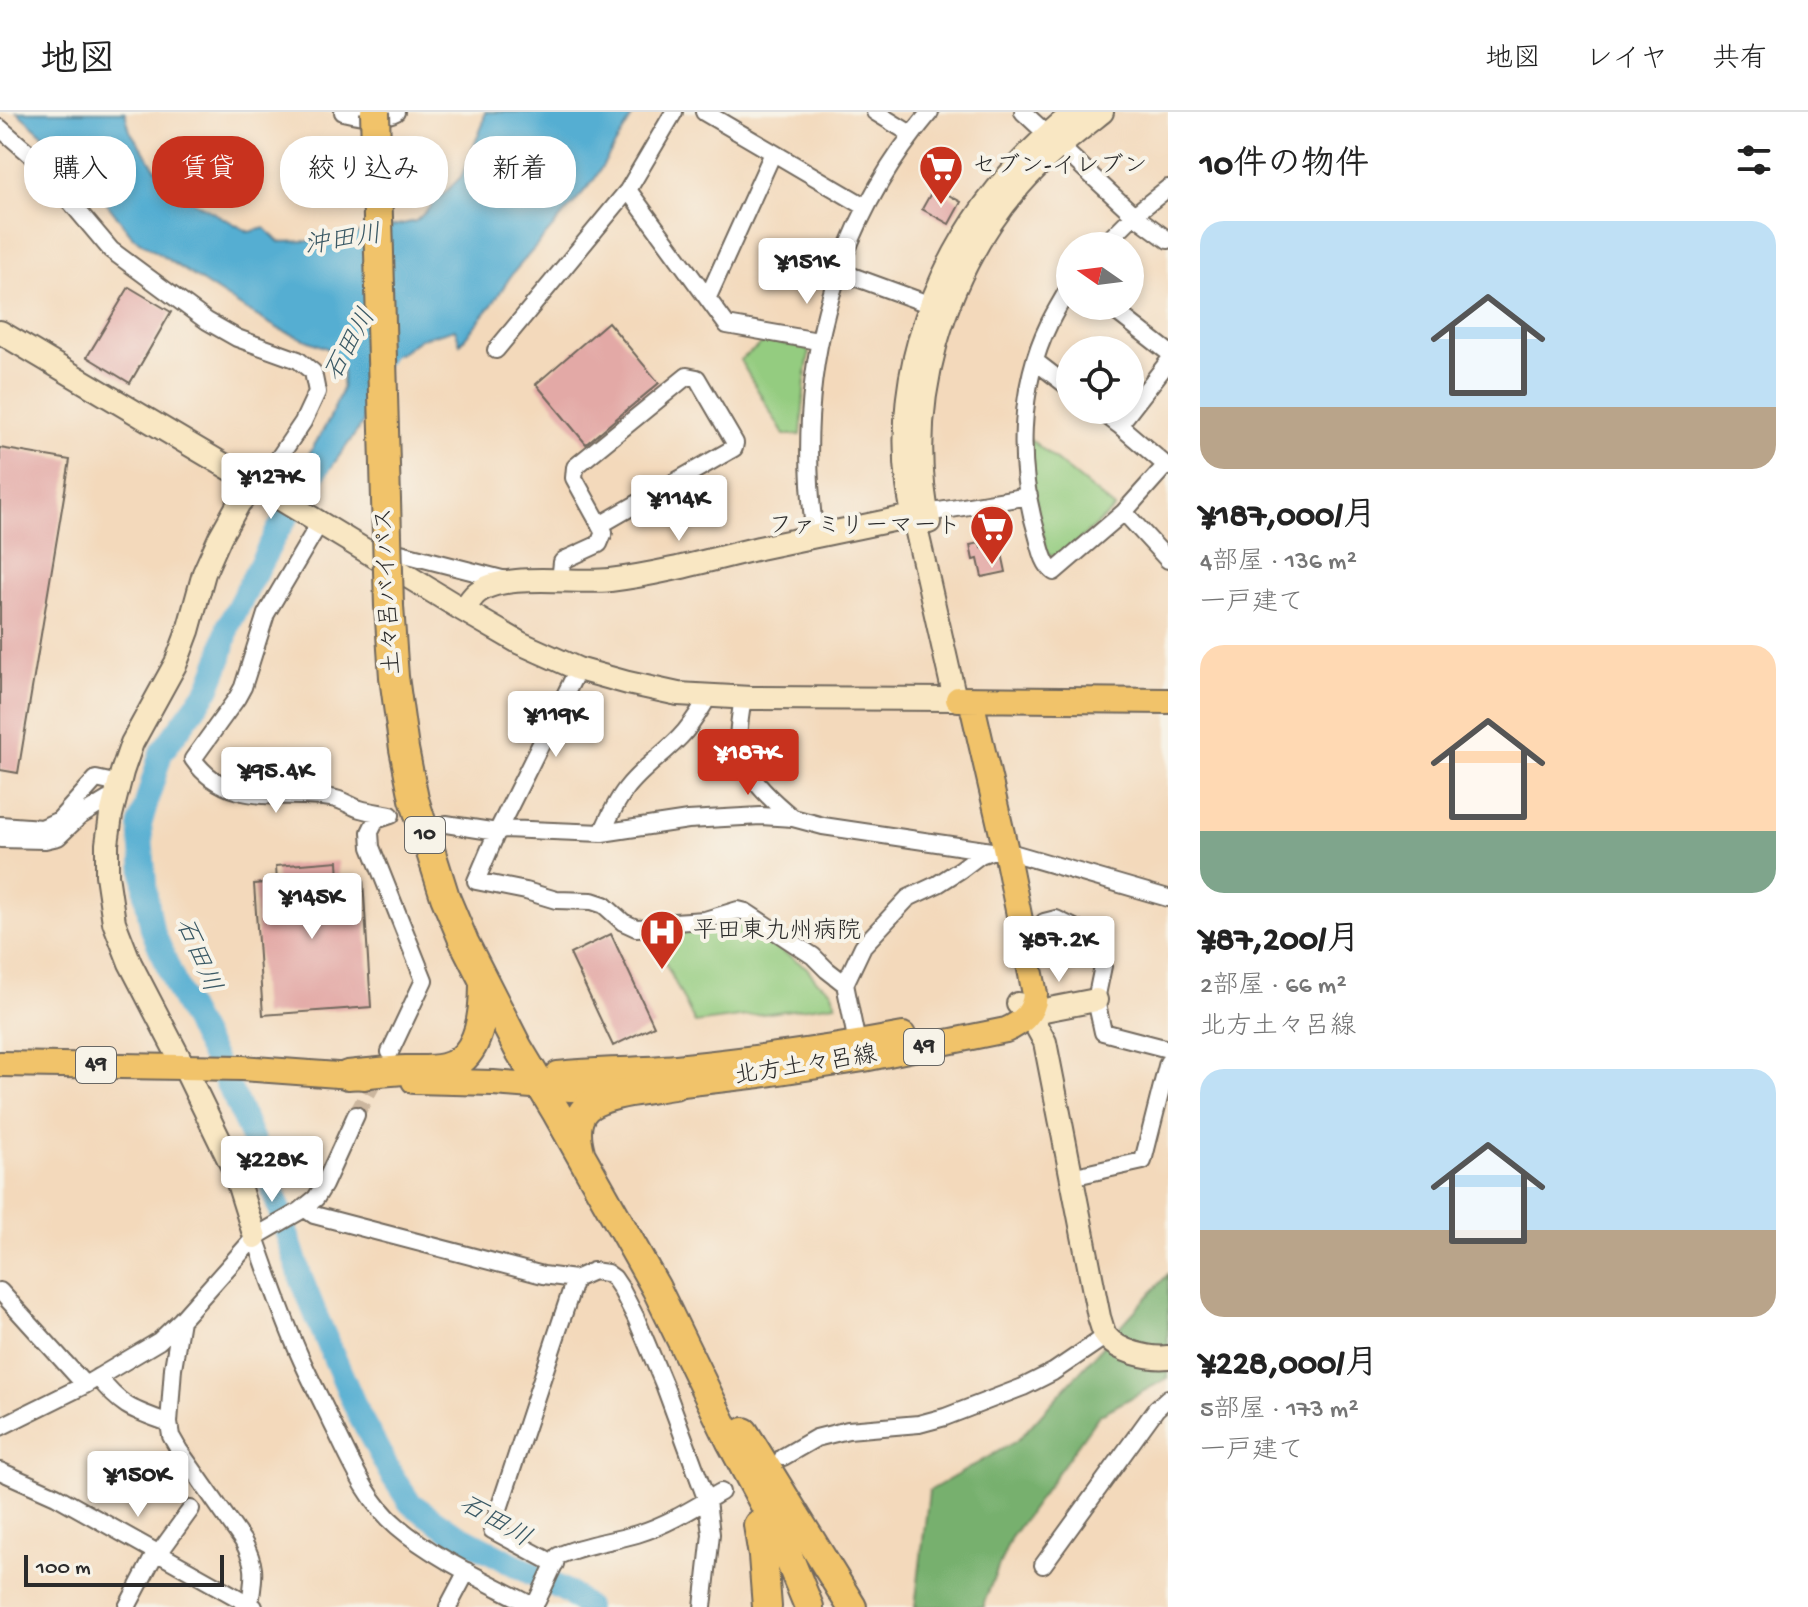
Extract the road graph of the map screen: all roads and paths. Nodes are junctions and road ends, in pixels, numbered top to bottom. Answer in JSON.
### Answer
{"nodes":[{"id":1,"x":343,"y":112,"type":"edge"},
{"id":2,"x":375,"y":112,"type":"edge"},
{"id":3,"x":396,"y":112,"type":"edge"},
{"id":4,"x":674,"y":112,"type":"edge"},
{"id":5,"x":704,"y":112,"type":"edge"},
{"id":6,"x":875,"y":112,"type":"edge"},
{"id":7,"x":930,"y":112,"type":"edge"},
{"id":8,"x":1023,"y":112,"type":"edge"},
{"id":9,"x":1075,"y":112,"type":"edge"},
{"id":10,"x":1102,"y":112,"type":"edge"},
{"id":11,"x":0,"y":128,"type":"edge"},
{"id":12,"x":911,"y":134,"type":"junction"},
{"id":13,"x":1054,"y":139,"type":"junction"},
{"id":14,"x":773,"y":153,"type":"junction"},
{"id":15,"x":1168,"y":188,"type":"edge"},
{"id":16,"x":628,"y":190,"type":"junction"},
{"id":17,"x":866,"y":207,"type":"junction"},
{"id":18,"x":1134,"y":215,"type":"junction"},
{"id":19,"x":1117,"y":232,"type":"edge"},
{"id":20,"x":1168,"y":240,"type":"edge"},
{"id":21,"x":838,"y":271,"type":"junction"},
{"id":22,"x":708,"y":297,"type":"junction"},
{"id":23,"x":931,"y":305,"type":"junction"},
{"id":24,"x":1056,"y":311,"type":"edge"},
{"id":25,"x":1127,"y":320,"type":"edge"},
{"id":26,"x":0,"y":332,"type":"edge"},
{"id":27,"x":818,"y":341,"type":"junction"},
{"id":28,"x":496,"y":350,"type":"dead end"},
{"id":29,"x":1168,"y":352,"type":"edge"},
{"id":30,"x":1035,"y":361,"type":"junction"},
{"id":31,"x":1168,"y":362,"type":"edge"},
{"id":32,"x":1056,"y":377,"type":"edge"},
{"id":33,"x":1119,"y":425,"type":"joint"},
{"id":34,"x":1167,"y":466,"type":"edge"},
{"id":35,"x":256,"y":484,"type":"junction"},
{"id":36,"x":1029,"y":496,"type":"junction"},
{"id":37,"x":1124,"y":512,"type":"junction"},
{"id":38,"x":920,"y":514,"type":"junction"},
{"id":39,"x":315,"y":522,"type":"junction"},
{"id":40,"x":600,"y":525,"type":"junction"},
{"id":41,"x":341,"y":536,"type":"junction"},
{"id":42,"x":815,"y":536,"type":"junction"},
{"id":43,"x":1168,"y":560,"type":"edge"},
{"id":44,"x":509,"y":580,"type":"junction"},
{"id":45,"x":560,"y":581,"type":"junction"},
{"id":46,"x":463,"y":610,"type":"junction"},
{"id":47,"x":578,"y":669,"type":"junction"},
{"id":48,"x":709,"y":696,"type":"junction"},
{"id":49,"x":743,"y":697,"type":"junction"},
{"id":50,"x":963,"y":700,"type":"junction"},
{"id":51,"x":1168,"y":701,"type":"edge"},
{"id":52,"x":117,"y":793,"type":"junction"},
{"id":53,"x":793,"y":818,"type":"junction"},
{"id":54,"x":446,"y":824,"type":"dead end"},
{"id":55,"x":0,"y":825,"type":"edge"},
{"id":56,"x":497,"y":832,"type":"junction"},
{"id":57,"x":602,"y":833,"type":"junction"},
{"id":58,"x":0,"y":839,"type":"edge"},
{"id":59,"x":998,"y":851,"type":"junction"},
{"id":60,"x":1168,"y":898,"type":"edge"},
{"id":61,"x":1044,"y":922,"type":"dead end"},
{"id":62,"x":484,"y":983,"type":"junction"},
{"id":63,"x":845,"y":984,"type":"junction"},
{"id":64,"x":1096,"y":1000,"type":"junction"},
{"id":65,"x":1024,"y":1008,"type":"junction"},
{"id":66,"x":1168,"y":1049,"type":"edge"},
{"id":67,"x":861,"y":1051,"type":"junction"},
{"id":68,"x":390,"y":1052,"type":"tunnel mouth"},
{"id":69,"x":1168,"y":1062,"type":"edge"},
{"id":70,"x":0,"y":1064,"type":"edge"},
{"id":71,"x":188,"y":1067,"type":"junction"},
{"id":72,"x":348,"y":1075,"type":"junction"},
{"id":73,"x":534,"y":1083,"type":"junction"},
{"id":74,"x":674,"y":1085,"type":"junction"},
{"id":75,"x":356,"y":1115,"type":"tunnel mouth"},
{"id":76,"x":580,"y":1152,"type":"junction"},
{"id":77,"x":1071,"y":1177,"type":"junction"},
{"id":78,"x":302,"y":1209,"type":"junction"},
{"id":79,"x":259,"y":1234,"type":"junction"},
{"id":80,"x":575,"y":1279,"type":"junction"},
{"id":81,"x":656,"y":1288,"type":"junction"},
{"id":82,"x":0,"y":1291,"type":"edge"},
{"id":83,"x":181,"y":1320,"type":"junction"},
{"id":84,"x":1106,"y":1336,"type":"junction"},
{"id":85,"x":1168,"y":1357,"type":"edge"},
{"id":86,"x":92,"y":1381,"type":"junction"},
{"id":87,"x":1168,"y":1398,"type":"edge"},
{"id":88,"x":169,"y":1423,"type":"junction"},
{"id":89,"x":0,"y":1427,"type":"edge"},
{"id":90,"x":783,"y":1457,"type":"dead end"},
{"id":91,"x":0,"y":1471,"type":"edge"},
{"id":92,"x":714,"y":1496,"type":"junction"},
{"id":93,"x":191,"y":1509,"type":"dead end"},
{"id":94,"x":766,"y":1524,"type":"junction"},
{"id":95,"x":156,"y":1552,"type":"junction"},
{"id":96,"x":554,"y":1565,"type":"junction"},
{"id":97,"x":1043,"y":1565,"type":"dead end"},
{"id":98,"x":467,"y":1571,"type":"junction"},
{"id":99,"x":252,"y":1606,"type":"edge"},
{"id":100,"x":127,"y":1607,"type":"edge"},
{"id":101,"x":448,"y":1607,"type":"edge"},
{"id":102,"x":703,"y":1607,"type":"edge"},
{"id":103,"x":767,"y":1607,"type":"edge"},
{"id":104,"x":789,"y":1607,"type":"edge"},
{"id":105,"x":809,"y":1607,"type":"edge"},
{"id":106,"x":830,"y":1607,"type":"edge"},
{"id":107,"x":852,"y":1607,"type":"edge"}],
"edges":[{"from":1,"to":3,"type":"street"},
{"from":2,"to":62,"type":"highway","name":"土々呂バイパス","number":"10","bridge":true},
{"from":4,"to":16,"type":"street"},
{"from":5,"to":14,"type":"street"},
{"from":6,"to":12,"type":"street"},
{"from":7,"to":12,"type":"street"},
{"from":8,"to":13,"type":"street"},
{"from":9,"to":13,"type":"street"},
{"from":10,"to":13,"type":"street"},
{"from":11,"to":35,"type":"street"},
{"from":12,"to":17,"type":"street"},
{"from":13,"to":18,"type":"street"},
{"from":13,"to":23,"type":"street"},
{"from":13,"to":38,"type":"street"},
{"from":14,"to":17,"type":"street"},
{"from":14,"to":22,"type":"street"},
{"from":15,"to":18,"type":"street"},
{"from":16,"to":22,"type":"street"},
{"from":16,"to":28,"type":"street"},
{"from":17,"to":21,"type":"street"},
{"from":18,"to":19,"type":"street"},
{"from":18,"to":20,"type":"street"},
{"from":21,"to":23,"type":"street"},
{"from":21,"to":27,"type":"street"},
{"from":22,"to":27,"type":"street"},
{"from":23,"to":38,"type":"street"},
{"from":24,"to":30,"type":"street"},
{"from":25,"to":29,"type":"street"},
{"from":26,"to":35,"type":"street"},
{"from":27,"to":42,"type":"street"},
{"from":30,"to":32,"type":"street"},
{"from":30,"to":36,"type":"street"},
{"from":31,"to":33,"type":"street"},
{"from":33,"to":34,"type":"street"},
{"from":34,"to":37,"type":"street"},
{"from":35,"to":39,"type":"street"},
{"from":35,"to":52,"type":"street"},
{"from":36,"to":37,"type":"street"},
{"from":36,"to":38,"type":"street"},
{"from":37,"to":43,"type":"street"},
{"from":38,"to":42,"type":"street"},
{"from":38,"to":50,"type":"street"},
{"from":39,"to":41,"type":"street"},
{"from":39,"to":68,"type":"street"},
{"from":40,"to":40,"type":"street"},
{"from":40,"to":45,"type":"street"},
{"from":41,"to":44,"type":"street"},
{"from":41,"to":46,"type":"street"},
{"from":42,"to":45,"type":"street"},
{"from":44,"to":45,"type":"street"},
{"from":44,"to":46,"type":"street"},
{"from":46,"to":47,"type":"street"},
{"from":47,"to":48,"type":"street"},
{"from":47,"to":56,"type":"street"},
{"from":48,"to":49,"type":"street"},
{"from":48,"to":57,"type":"street"},
{"from":49,"to":50,"type":"street"},
{"from":49,"to":53,"type":"street"},
{"from":50,"to":51,"type":"main road"},
{"from":50,"to":59,"type":"main road"},
{"from":52,"to":55,"type":"street"},
{"from":52,"to":58,"type":"street"},
{"from":52,"to":71,"type":"street"},
{"from":53,"to":57,"type":"street"},
{"from":53,"to":59,"type":"street"},
{"from":54,"to":56,"type":"street"},
{"from":56,"to":57,"type":"street"},
{"from":56,"to":63,"type":"street"},
{"from":59,"to":60,"type":"street"},
{"from":59,"to":63,"type":"street"},
{"from":59,"to":65,"type":"main road"},
{"from":61,"to":64,"type":"street"},
{"from":62,"to":72,"type":"highway"},
{"from":62,"to":73,"type":"highway","name":"土々呂バイパス","number":"10"},
{"from":63,"to":67,"type":"street"},
{"from":64,"to":65,"type":"street"},
{"from":64,"to":66,"type":"street"},
{"from":65,"to":67,"type":"main road","name":"北方土々呂線","number":"49"},
{"from":65,"to":77,"type":"street"},
{"from":67,"to":73,"type":"main road","name":"北方土々呂線","number":"49"},
{"from":67,"to":74,"type":"main road","name":"北方土々呂線","number":"49"},
{"from":69,"to":77,"type":"street"},
{"from":70,"to":71,"type":"main road","name":"北方土々呂線","number":"49"},
{"from":71,"to":72,"type":"main road","name":"北方土々呂線","number":"49"},
{"from":71,"to":79,"type":"street"},
{"from":72,"to":73,"type":"main road","name":"北方土々呂線","number":"49"},
{"from":73,"to":74,"type":"main road","name":"北方土々呂線","number":"49"},
{"from":73,"to":76,"type":"highway","name":"土々呂バイパス","number":"10"},
{"from":73,"to":94,"type":"highway","name":"土々呂バイパス","number":"10"},
{"from":74,"to":76,"type":"highway"},
{"from":75,"to":78,"type":"street"},
{"from":76,"to":81,"type":"highway","name":"土々呂バイパス","number":"10"},
{"from":77,"to":84,"type":"street"},
{"from":78,"to":79,"type":"street"},
{"from":78,"to":80,"type":"street"},
{"from":79,"to":83,"type":"street"},
{"from":79,"to":98,"type":"street"},
{"from":80,"to":92,"type":"street"},
{"from":80,"to":96,"type":"street"},
{"from":81,"to":94,"type":"highway"},
{"from":81,"to":107,"type":"highway"},
{"from":82,"to":86,"type":"street"},
{"from":83,"to":86,"type":"street"},
{"from":83,"to":88,"type":"street"},
{"from":84,"to":85,"type":"street"},
{"from":84,"to":90,"type":"street"},
{"from":86,"to":88,"type":"street"},
{"from":86,"to":89,"type":"street"},
{"from":87,"to":97,"type":"street"},
{"from":88,"to":99,"type":"street"},
{"from":91,"to":95,"type":"street"},
{"from":92,"to":96,"type":"street"},
{"from":92,"to":102,"type":"street"},
{"from":93,"to":95,"type":"street"},
{"from":94,"to":103,"type":"highway"},
{"from":94,"to":104,"type":"highway"},
{"from":94,"to":105,"type":"highway"},
{"from":94,"to":106,"type":"highway"},
{"from":95,"to":99,"type":"street"},
{"from":95,"to":100,"type":"street"},
{"from":96,"to":98,"type":"street"},
{"from":98,"to":101,"type":"street"}]}
